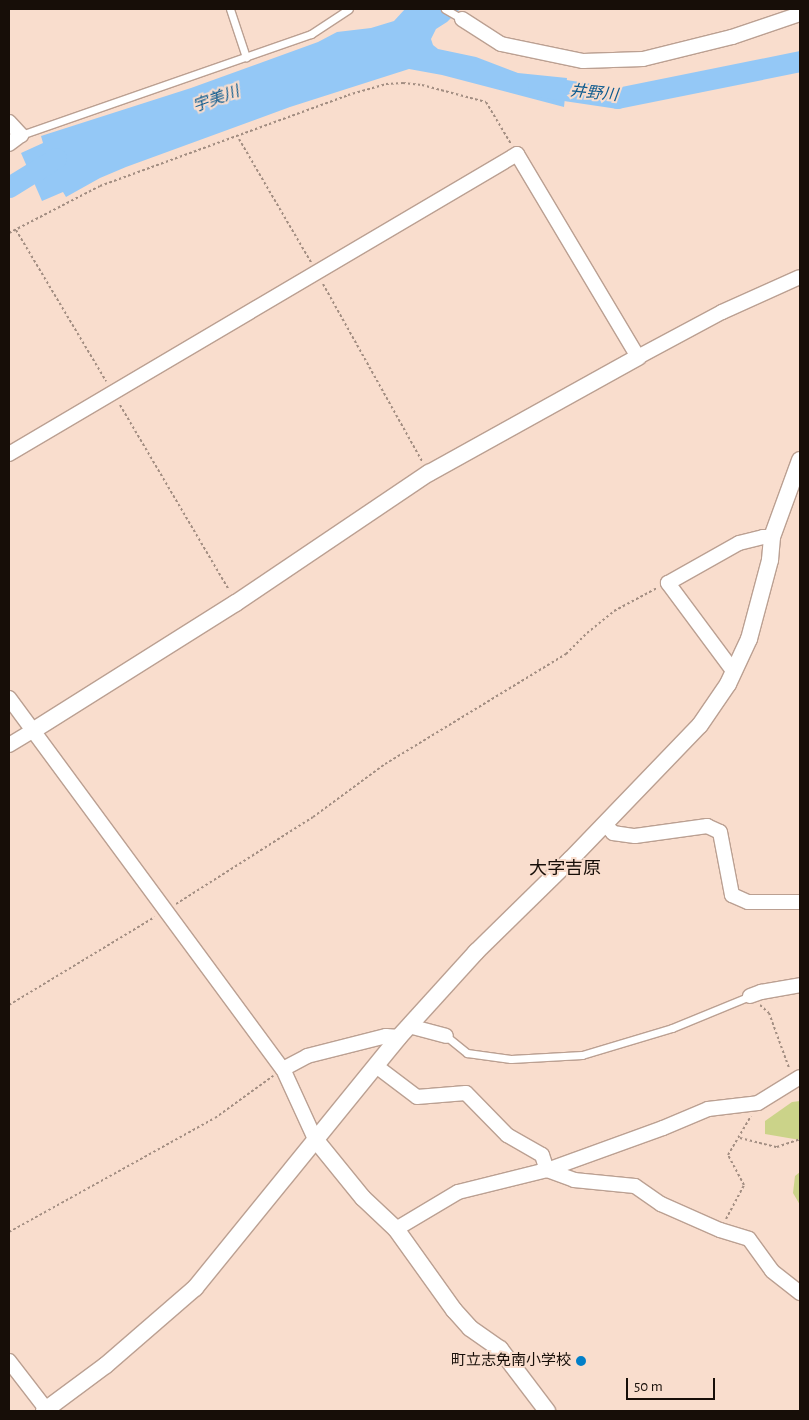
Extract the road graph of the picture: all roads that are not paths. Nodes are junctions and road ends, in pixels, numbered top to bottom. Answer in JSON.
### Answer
{"nodes":[{"id":1,"x":230,"y":9,"type":"edge"},
{"id":2,"x":349,"y":9,"type":"edge"},
{"id":3,"x":445,"y":9,"type":"edge"},
{"id":4,"x":800,"y":14,"type":"edge"},
{"id":5,"x":462,"y":19,"type":"joint"},
{"id":6,"x":246,"y":58,"type":"junction"},
{"id":7,"x":9,"y":122,"type":"edge"},
{"id":8,"x":21,"y":135,"type":"junction"},
{"id":9,"x":9,"y":144,"type":"edge"},
{"id":10,"x":800,"y":277,"type":"edge"},
{"id":11,"x":638,"y":357,"type":"junction"},
{"id":12,"x":9,"y":454,"type":"edge"},
{"id":13,"x":800,"y":460,"type":"edge"},
{"id":14,"x":772,"y":537,"type":"junction"},
{"id":15,"x":734,"y":672,"type":"junction"},
{"id":16,"x":9,"y":698,"type":"edge"},
{"id":17,"x":34,"y":730,"type":"junction"},
{"id":18,"x":9,"y":745,"type":"edge"},
{"id":19,"x":605,"y":824,"type":"junction"},
{"id":20,"x":800,"y":902,"type":"edge"},
{"id":21,"x":800,"y":985,"type":"edge"},
{"id":22,"x":750,"y":996,"type":"joint"},
{"id":23,"x":404,"y":1031,"type":"junction"},
{"id":24,"x":446,"y":1036,"type":"joint"},
{"id":25,"x":376,"y":1066,"type":"junction"},
{"id":26,"x":283,"y":1069,"type":"junction"},
{"id":27,"x":798,"y":1074,"type":"edge"},
{"id":28,"x":315,"y":1139,"type":"junction"},
{"id":29,"x":547,"y":1170,"type":"junction"},
{"id":30,"x":396,"y":1229,"type":"junction"},
{"id":31,"x":800,"y":1293,"type":"edge"},
{"id":32,"x":9,"y":1362,"type":"edge"},
{"id":33,"x":46,"y":1411,"type":"edge"},
{"id":34,"x":547,"y":1411,"type":"edge"}],
"edges":[{"from":1,"to":6,"type":"lane"},
{"from":2,"to":6,"type":"lane"},
{"from":3,"to":5,"type":"lane"},
{"from":4,"to":5,"type":"street"},
{"from":6,"to":8,"type":"lane"},
{"from":7,"to":8,"type":"street"},
{"from":8,"to":9,"type":"street"},
{"from":10,"to":11,"type":"street"},
{"from":11,"to":12,"type":"street"},
{"from":11,"to":17,"type":"street"},
{"from":13,"to":14,"type":"street"},
{"from":14,"to":15,"type":"street"},
{"from":14,"to":15,"type":"street"},
{"from":15,"to":19,"type":"street"},
{"from":16,"to":17,"type":"street"},
{"from":17,"to":18,"type":"street"},
{"from":17,"to":26,"type":"street"},
{"from":19,"to":20,"type":"street"},
{"from":19,"to":23,"type":"street"},
{"from":21,"to":22,"type":"street"},
{"from":22,"to":24,"type":"lane"},
{"from":23,"to":24,"type":"street"},
{"from":23,"to":25,"type":"street"},
{"from":23,"to":26,"type":"street"},
{"from":25,"to":28,"type":"street"},
{"from":25,"to":29,"type":"street"},
{"from":26,"to":28,"type":"street"},
{"from":27,"to":29,"type":"street"},
{"from":28,"to":30,"type":"street"},
{"from":28,"to":33,"type":"street"},
{"from":29,"to":30,"type":"street"},
{"from":29,"to":31,"type":"street"},
{"from":30,"to":34,"type":"street"},
{"from":32,"to":33,"type":"street"}]}
